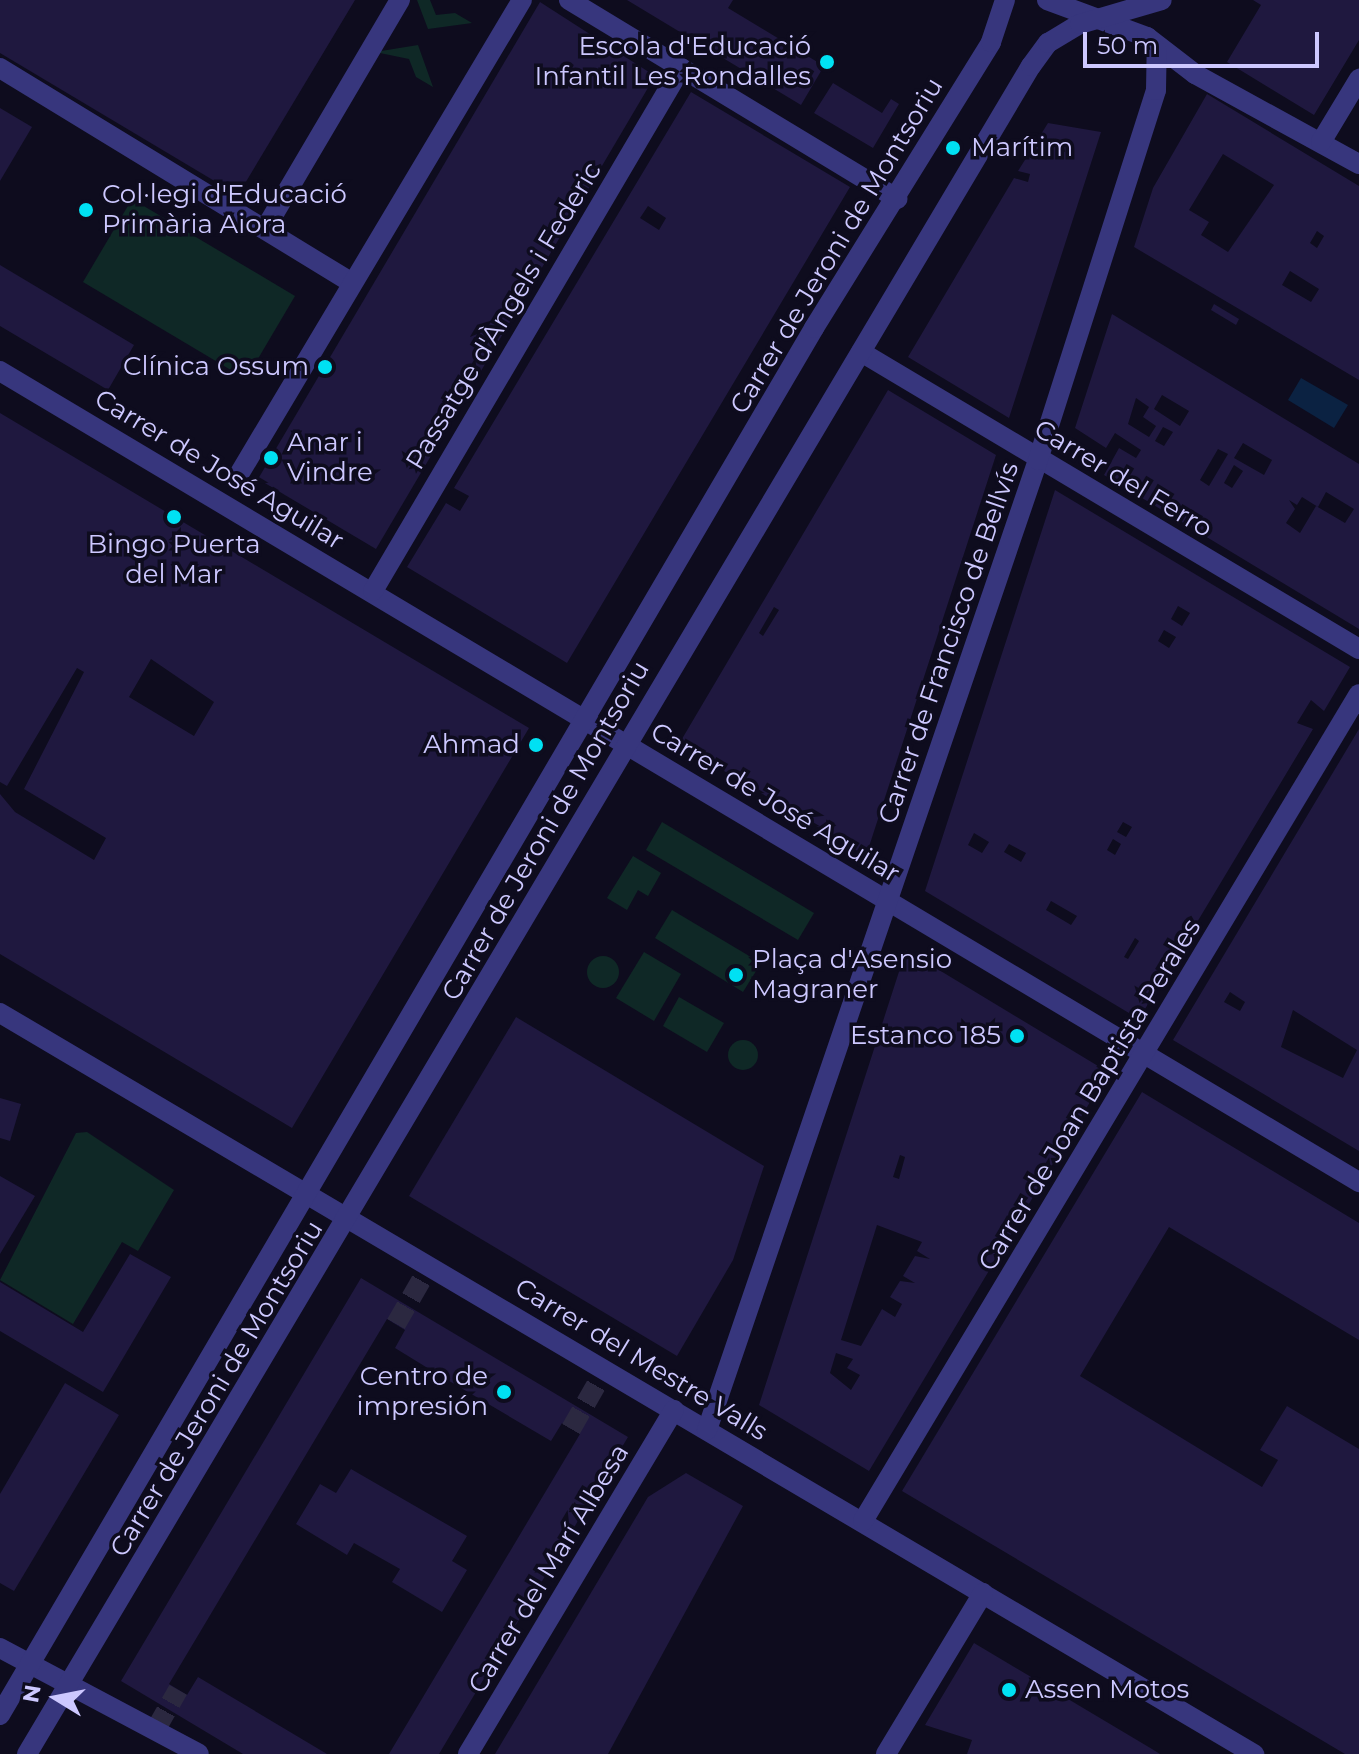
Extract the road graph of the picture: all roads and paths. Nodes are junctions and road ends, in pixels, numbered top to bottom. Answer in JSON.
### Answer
{"nodes":[{"id":1,"x":400,"y":0,"type":"edge"},
{"id":2,"x":522,"y":0,"type":"edge"},
{"id":3,"x":569,"y":0,"type":"edge"},
{"id":4,"x":1005,"y":0,"type":"edge"},
{"id":5,"x":1047,"y":0,"type":"edge"},
{"id":6,"x":1162,"y":0,"type":"edge"},
{"id":7,"x":1096,"y":18,"type":"junction"},
{"id":8,"x":1157,"y":51,"type":"junction"},
{"id":9,"x":0,"y":68,"type":"edge"},
{"id":10,"x":681,"y":68,"type":"junction"},
{"id":11,"x":1359,"y":79,"type":"edge"},
{"id":12,"x":1321,"y":142,"type":"junction"},
{"id":13,"x":1359,"y":164,"type":"edge"},
{"id":14,"x":897,"y":199,"type":"junction"},
{"id":15,"x":265,"y":229,"type":"junction"},
{"id":16,"x":351,"y":282,"type":"junction"},
{"id":17,"x":861,"y":352,"type":"junction"},
{"id":18,"x":0,"y":371,"type":"edge"},
{"id":19,"x":1038,"y":460,"type":"junction"},
{"id":20,"x":238,"y":476,"type":"dead end"},
{"id":21,"x":373,"y":591,"type":"junction"},
{"id":22,"x":1359,"y":649,"type":"edge"},
{"id":23,"x":1359,"y":694,"type":"edge"},
{"id":24,"x":586,"y":721,"type":"junction"},
{"id":25,"x":626,"y":744,"type":"junction"},
{"id":26,"x":889,"y":901,"type":"junction"},
{"id":27,"x":0,"y":1013,"type":"edge"},
{"id":28,"x":1146,"y":1055,"type":"junction"},
{"id":29,"x":1359,"y":1182,"type":"edge"},
{"id":30,"x":309,"y":1193,"type":"junction"},
{"id":31,"x":352,"y":1217,"type":"junction"},
{"id":32,"x":674,"y":1410,"type":"junction"},
{"id":33,"x":707,"y":1430,"type":"junction"},
{"id":34,"x":863,"y":1521,"type":"junction"},
{"id":35,"x":983,"y":1593,"type":"junction"},
{"id":36,"x":0,"y":1648,"type":"edge"},
{"id":37,"x":30,"y":1663,"type":"junction"},
{"id":38,"x":69,"y":1682,"type":"junction"},
{"id":39,"x":0,"y":1715,"type":"edge"},
{"id":40,"x":27,"y":1754,"type":"edge"},
{"id":41,"x":199,"y":1754,"type":"edge"},
{"id":42,"x":468,"y":1754,"type":"edge"},
{"id":43,"x":886,"y":1754,"type":"edge"},
{"id":44,"x":1254,"y":1754,"type":"edge"}],
"edges":[{"from":1,"to":15,"type":"street"},
{"from":2,"to":16,"type":"street"},
{"from":3,"to":10,"type":"street"},
{"from":4,"to":14,"type":"street","name":"Carrer de Jeroni de Montsoriu"},
{"from":5,"to":7,"type":"street"},
{"from":6,"to":7,"type":"street","name":"Carrer de Jeroni de Montsoriu"},
{"from":7,"to":8,"type":"street"},
{"from":7,"to":17,"type":"street","name":"Carrer de Jeroni de Montsoriu"},
{"from":8,"to":12,"type":"street"},
{"from":8,"to":19,"type":"street","name":"Carrer de Francisco de Bellvís"},
{"from":9,"to":15,"type":"street"},
{"from":10,"to":14,"type":"street"},
{"from":10,"to":21,"type":"street","name":"Passatge d'Àngels i Federic"},
{"from":11,"to":12,"type":"street"},
{"from":12,"to":13,"type":"street"},
{"from":14,"to":24,"type":"street","name":"Carrer de Jeroni de Montsoriu"},
{"from":15,"to":16,"type":"street"},
{"from":16,"to":20,"type":"street"},
{"from":17,"to":19,"type":"street","name":"Carrer del Ferro"},
{"from":17,"to":25,"type":"street","name":"Carrer de Jeroni de Montsoriu"},
{"from":18,"to":21,"type":"street","name":"Carrer de José Aguilar"},
{"from":19,"to":22,"type":"street","name":"Carrer del Ferro"},
{"from":19,"to":26,"type":"street","name":"Carrer de Francisco de Bellvís"},
{"from":21,"to":24,"type":"street","name":"Carrer de José Aguilar"},
{"from":23,"to":28,"type":"street","name":"Carrer de Joan Baptista Perales"},
{"from":24,"to":25,"type":"street","name":"Carrer de José Aguilar"},
{"from":24,"to":30,"type":"street","name":"Carrer de Jeroni de Montsoriu"},
{"from":25,"to":26,"type":"street","name":"Carrer de José Aguilar"},
{"from":25,"to":31,"type":"street","name":"Carrer de Jeroni de Montsoriu"},
{"from":26,"to":28,"type":"street","name":"Carrer de José Aguilar"},
{"from":26,"to":33,"type":"street","name":"Carrer de Francisco de Bellvís"},
{"from":27,"to":30,"type":"street","name":"Carrer del Mestre Valls"},
{"from":28,"to":29,"type":"street","name":"Carrer de José Aguilar"},
{"from":28,"to":34,"type":"street","name":"Carrer de Joan Baptista Perales"},
{"from":30,"to":31,"type":"street","name":"Carrer del Mestre Valls"},
{"from":30,"to":37,"type":"street","name":"Carrer de Jeroni de Montsoriu"},
{"from":31,"to":32,"type":"street","name":"Carrer del Mestre Valls"},
{"from":31,"to":38,"type":"street","name":"Carrer de Jeroni de Montsoriu"},
{"from":32,"to":33,"type":"street","name":"Carrer del Mestre Valls"},
{"from":32,"to":42,"type":"street","name":"Carrer del Marí Albesa"},
{"from":33,"to":34,"type":"street","name":"Carrer del Mestre Valls"},
{"from":34,"to":35,"type":"street","name":"Carrer del Mestre Valls"},
{"from":35,"to":43,"type":"street"},
{"from":35,"to":44,"type":"street","name":"Carrer del Mestre Valls"},
{"from":36,"to":37,"type":"street"},
{"from":37,"to":38,"type":"street"},
{"from":37,"to":39,"type":"street","name":"Carrer de Jeroni de Montsoriu"},
{"from":38,"to":40,"type":"street","name":"Carrer de Jeroni de Montsoriu"},
{"from":38,"to":41,"type":"street"}]}
